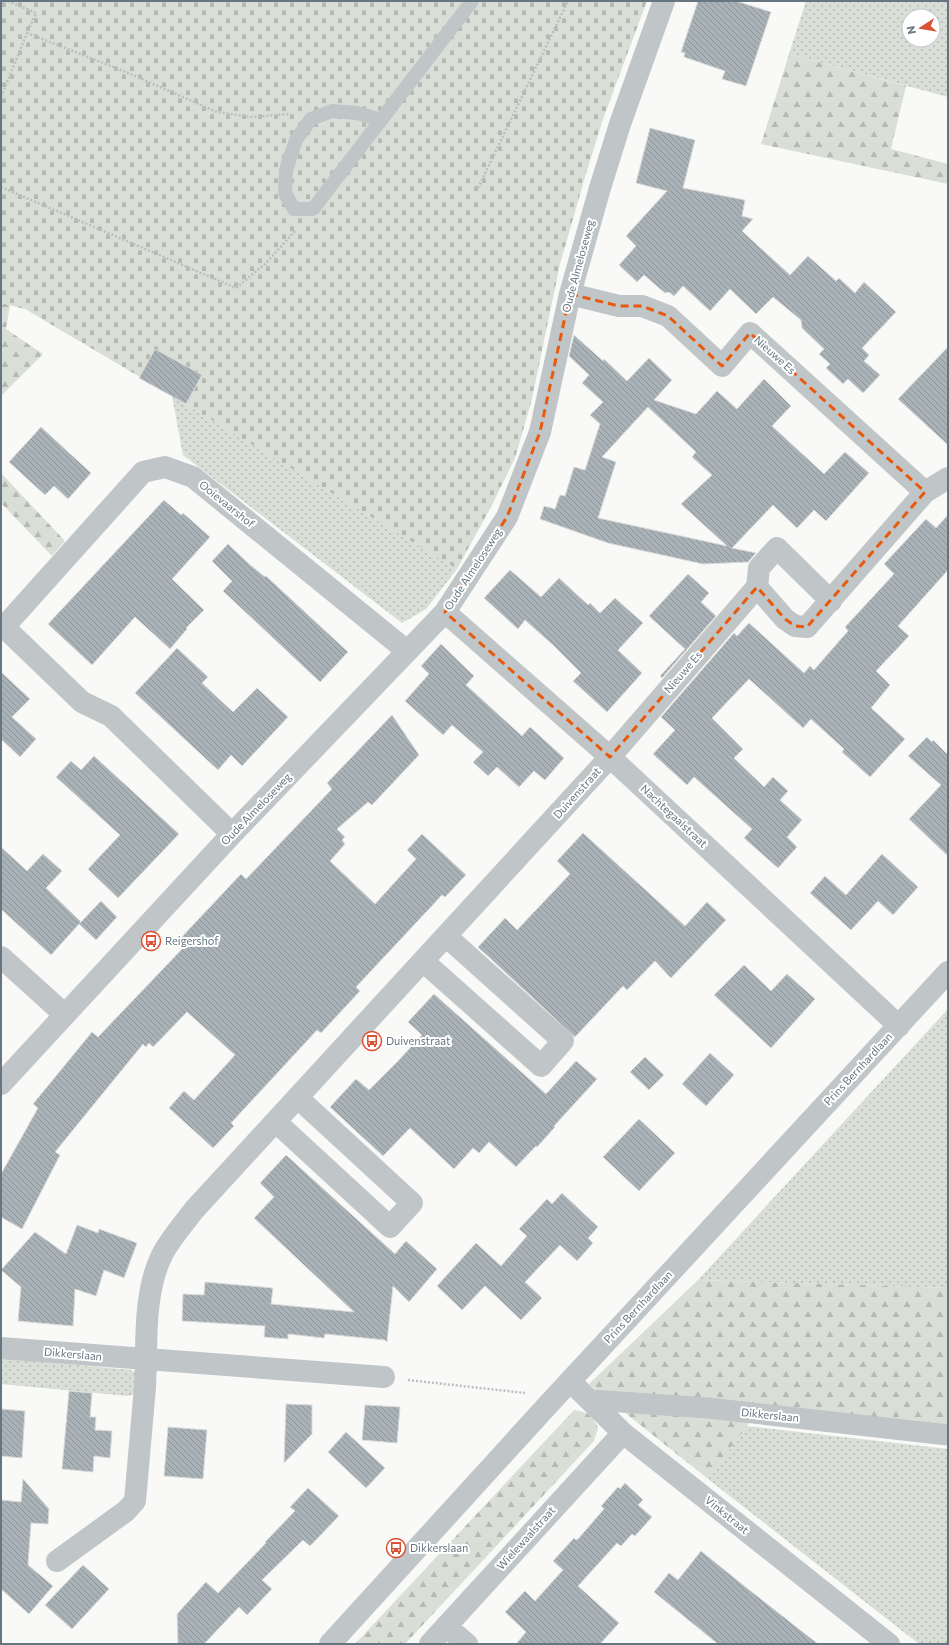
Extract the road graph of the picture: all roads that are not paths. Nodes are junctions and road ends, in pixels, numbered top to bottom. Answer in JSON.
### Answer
{"nodes":[{"id":1,"x":472,"y":1,"type":"edge"},
{"id":2,"x":664,"y":1,"type":"edge"},
{"id":3,"x":381,"y":120,"type":"junction"},
{"id":4,"x":570,"y":294,"type":"junction"},
{"id":5,"x":948,"y":478,"type":"edge"},
{"id":6,"x":925,"y":492,"type":"junction"},
{"id":7,"x":756,"y":587,"type":"junction"},
{"id":8,"x":831,"y":601,"type":"junction"},
{"id":9,"x":445,"y":612,"type":"junction"},
{"id":10,"x":2,"y":628,"type":"edge"},
{"id":11,"x":407,"y":651,"type":"junction"},
{"id":12,"x":610,"y":757,"type":"junction"},
{"id":13,"x":232,"y":834,"type":"junction"},
{"id":14,"x":446,"y":936,"type":"junction"},
{"id":15,"x":1,"y":957,"type":"edge"},
{"id":16,"x":423,"y":961,"type":"junction"},
{"id":17,"x":948,"y":972,"type":"edge"},
{"id":18,"x":65,"y":1015,"type":"junction"},
{"id":19,"x":899,"y":1026,"type":"junction"},
{"id":20,"x":1,"y":1084,"type":"edge"},
{"id":21,"x":298,"y":1098,"type":"junction"},
{"id":22,"x":276,"y":1122,"type":"junction"},
{"id":23,"x":1,"y":1348,"type":"edge"},
{"id":24,"x":146,"y":1359,"type":"junction"},
{"id":25,"x":384,"y":1377,"type":"road end"},
{"id":26,"x":570,"y":1381,"type":"junction"},
{"id":27,"x":591,"y":1400,"type":"junction"},
{"id":28,"x":623,"y":1433,"type":"junction"},
{"id":29,"x":948,"y":1435,"type":"edge"},
{"id":30,"x":57,"y":1561,"type":"dead end"},
{"id":31,"x":446,"y":1626,"type":"junction"},
{"id":32,"x":330,"y":1644,"type":"edge"},
{"id":33,"x":430,"y":1644,"type":"edge"},
{"id":34,"x":467,"y":1644,"type":"edge"},
{"id":35,"x":889,"y":1644,"type":"edge"}],
"edges":[{"from":1,"to":3,"type":"lane"},
{"from":2,"to":4,"type":"street","name":"Oude Almeloseweg"},
{"from":3,"to":3,"type":"lane"},
{"from":4,"to":6,"type":"street","name":"Nieuwe Es"},
{"from":4,"to":9,"type":"street","name":"Oude Almeloseweg"},
{"from":5,"to":6,"type":"street"},
{"from":6,"to":8,"type":"street"},
{"from":7,"to":8,"type":"street"},
{"from":7,"to":8,"type":"street"},
{"from":7,"to":12,"type":"street","name":"Nieuwe Es"},
{"from":9,"to":11,"type":"street","name":"Oude Almeloseweg"},
{"from":9,"to":12,"type":"street","name":"Nachtegaalstraat"},
{"from":10,"to":11,"type":"street","name":"Ooievaarshof"},
{"from":10,"to":13,"type":"street","name":"Ooievaarshof"},
{"from":11,"to":13,"type":"street","name":"Oude Almeloseweg"},
{"from":12,"to":14,"type":"street","name":"Duivenstraat"},
{"from":12,"to":19,"type":"street","name":"Nachtegaalstraat"},
{"from":13,"to":18,"type":"street","name":"Oude Almeloseweg"},
{"from":14,"to":16,"type":"street","name":"Duivenstraat"},
{"from":14,"to":16,"type":"street"},
{"from":15,"to":18,"type":"street"},
{"from":16,"to":21,"type":"street","name":"Duivenstraat"},
{"from":17,"to":19,"type":"street","name":"Prins Bernhardlaan"},
{"from":18,"to":20,"type":"street","name":"Oude Almeloseweg"},
{"from":19,"to":26,"type":"street","name":"Prins Bernhardlaan"},
{"from":21,"to":22,"type":"street","name":"Duivenstraat"},
{"from":21,"to":22,"type":"street"},
{"from":22,"to":24,"type":"street","name":"Duivenstraat"},
{"from":23,"to":24,"type":"street","name":"Dikkerslaan"},
{"from":24,"to":25,"type":"street","name":"Dikkerslaan"},
{"from":24,"to":30,"type":"street"},
{"from":26,"to":27,"type":"street","name":"Vinkstraat"},
{"from":26,"to":32,"type":"street","name":"Prins Bernhardlaan"},
{"from":27,"to":28,"type":"street","name":"Vinkstraat"},
{"from":27,"to":29,"type":"street","name":"Dikkerslaan"},
{"from":28,"to":31,"type":"street","name":"Wielewaalstraat"},
{"from":28,"to":35,"type":"street","name":"Vinkstraat"},
{"from":31,"to":33,"type":"street","name":"Wielewaalstraat"},
{"from":31,"to":34,"type":"street"}]}
